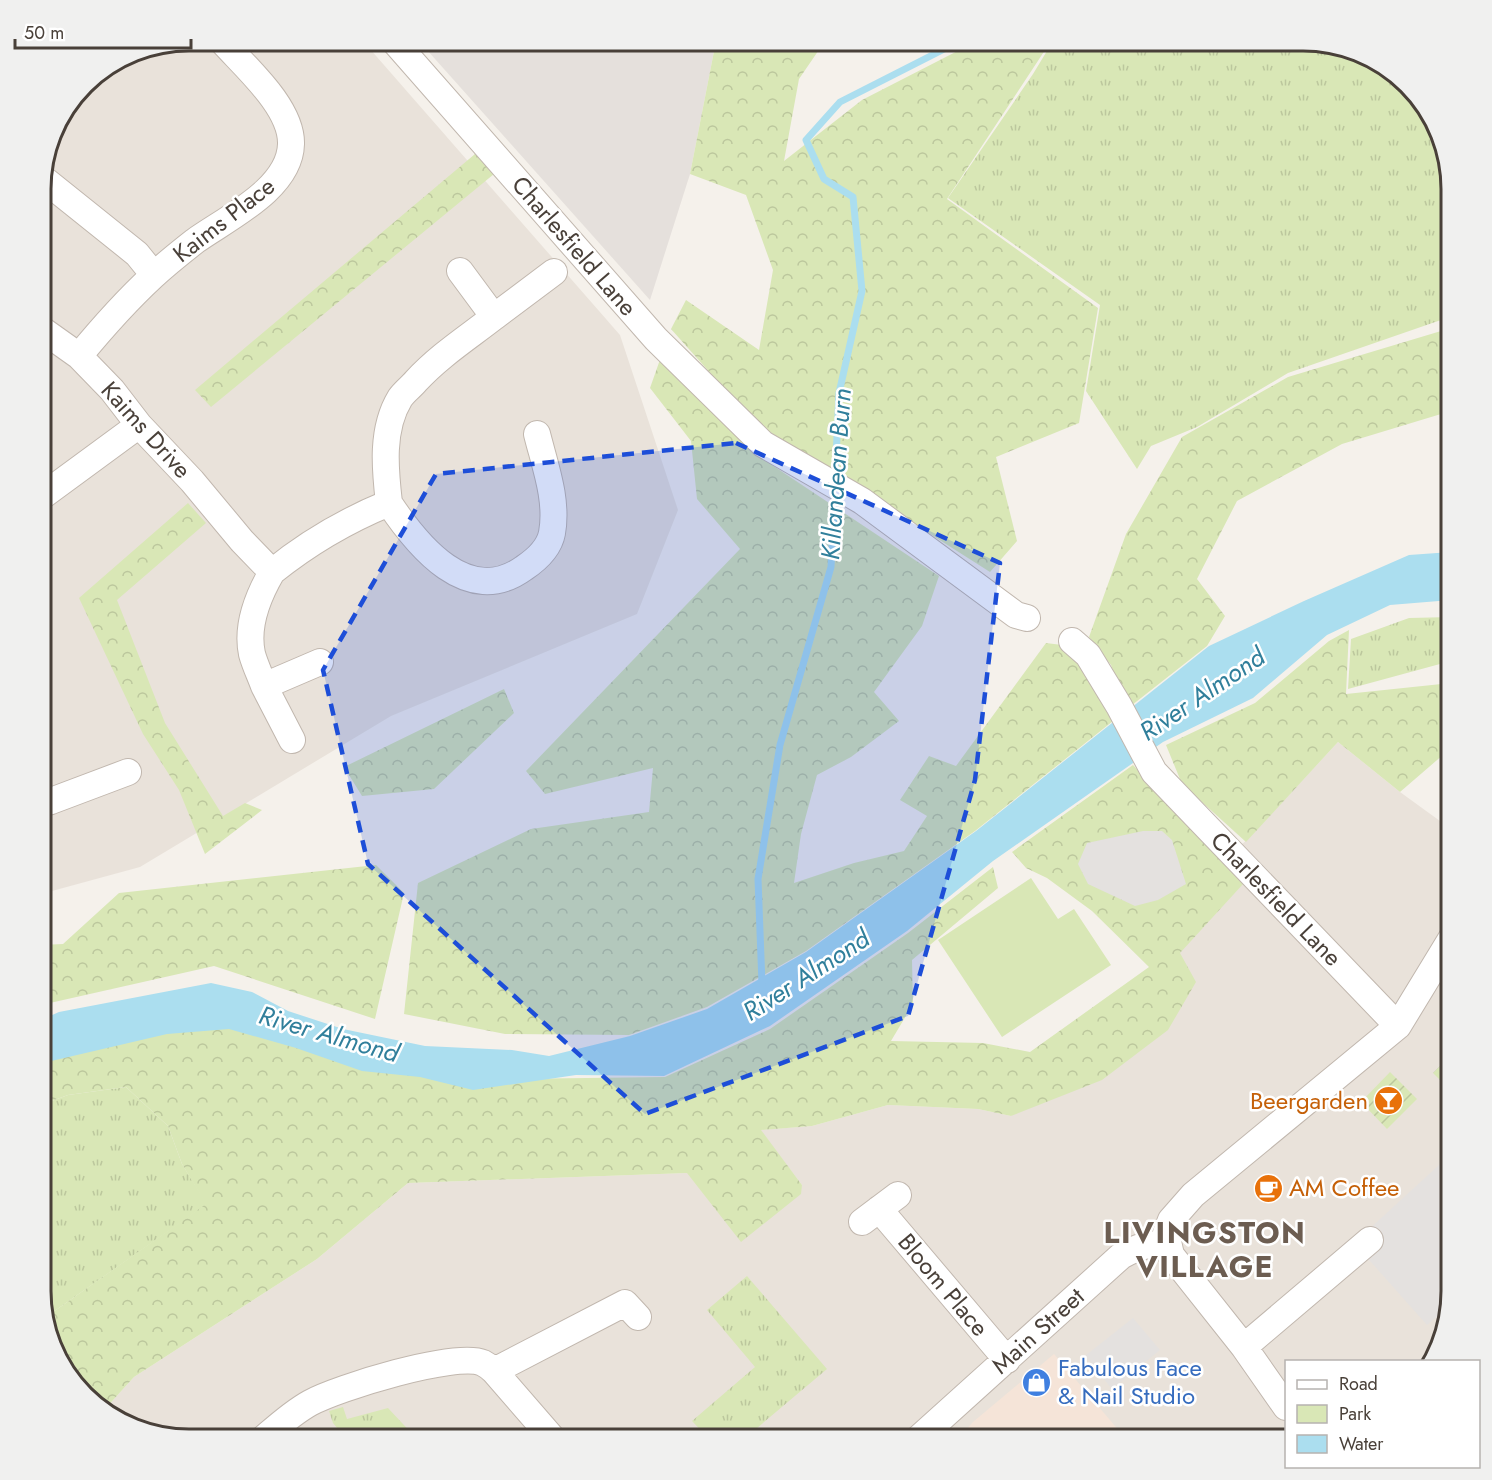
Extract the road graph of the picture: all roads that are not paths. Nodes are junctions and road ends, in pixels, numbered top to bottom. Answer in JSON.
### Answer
{"nodes":[{"id":1,"x":232,"y":51,"type":"edge"},
{"id":2,"x":404,"y":51,"type":"edge"},
{"id":3,"x":51,"y":185,"type":"edge"},
{"id":4,"x":460,"y":271,"type":"dead end"},
{"id":5,"x":554,"y":272,"type":"dead end"},
{"id":6,"x":154,"y":274,"type":"junction"},
{"id":7,"x":494,"y":317,"type":"junction"},
{"id":8,"x":51,"y":336,"type":"edge"},
{"id":9,"x":79,"y":356,"type":"junction"},
{"id":10,"x":139,"y":425,"type":"junction"},
{"id":11,"x":537,"y":434,"type":"dead end"},
{"id":12,"x":51,"y":490,"type":"edge"},
{"id":13,"x":389,"y":503,"type":"junction"},
{"id":14,"x":272,"y":572,"type":"junction"},
{"id":15,"x":1027,"y":618,"type":"dead end"},
{"id":16,"x":1072,"y":641,"type":"dead end"},
{"id":17,"x":320,"y":662,"type":"dead end"},
{"id":18,"x":264,"y":686,"type":"junction"},
{"id":19,"x":292,"y":740,"type":"dead end"},
{"id":20,"x":128,"y":772,"type":"dead end"},
{"id":21,"x":51,"y":800,"type":"edge"},
{"id":22,"x":1441,"y":957,"type":"edge"},
{"id":23,"x":1398,"y":1026,"type":"junction"},
{"id":24,"x":880,"y":1209,"type":"dead end"},
{"id":25,"x":1370,"y":1240,"type":"dead end"},
{"id":26,"x":1168,"y":1244,"type":"junction"},
{"id":27,"x":638,"y":1317,"type":"dead end"},
{"id":28,"x":1244,"y":1347,"type":"junction"},
{"id":29,"x":1007,"y":1360,"type":"junction"},
{"id":30,"x":494,"y":1371,"type":"junction"},
{"id":31,"x":1285,"y":1404,"type":"edge"},
{"id":32,"x":275,"y":1429,"type":"edge"},
{"id":33,"x":544,"y":1429,"type":"edge"},
{"id":34,"x":930,"y":1429,"type":"edge"}],
"edges":[{"from":1,"to":6,"type":"street","name":"Kaims Place"},
{"from":2,"to":15,"type":"street","name":"Charlesfield Lane"},
{"from":3,"to":6,"type":"street","name":"Kaims Place"},
{"from":4,"to":7,"type":"street"},
{"from":5,"to":7,"type":"street"},
{"from":6,"to":9,"type":"street","name":"Kaims Place"},
{"from":7,"to":13,"type":"street"},
{"from":8,"to":9,"type":"street","name":"Kaims Drive"},
{"from":9,"to":10,"type":"street","name":"Kaims Drive"},
{"from":10,"to":12,"type":"street"},
{"from":10,"to":14,"type":"street","name":"Kaims Drive"},
{"from":11,"to":13,"type":"street"},
{"from":13,"to":14,"type":"street"},
{"from":14,"to":18,"type":"street"},
{"from":16,"to":23,"type":"street","name":"Charlesfield Lane"},
{"from":17,"to":18,"type":"street"},
{"from":18,"to":19,"type":"street"},
{"from":20,"to":21,"type":"street"},
{"from":22,"to":23,"type":"street"},
{"from":23,"to":26,"type":"street"},
{"from":24,"to":29,"type":"street","name":"Bloom Place"},
{"from":25,"to":28,"type":"street"},
{"from":26,"to":28,"type":"street"},
{"from":26,"to":29,"type":"street","name":"Main Street"},
{"from":27,"to":30,"type":"street"},
{"from":28,"to":31,"type":"street"},
{"from":29,"to":34,"type":"street","name":"Main Street"},
{"from":30,"to":32,"type":"street"},
{"from":30,"to":33,"type":"street"}]}
